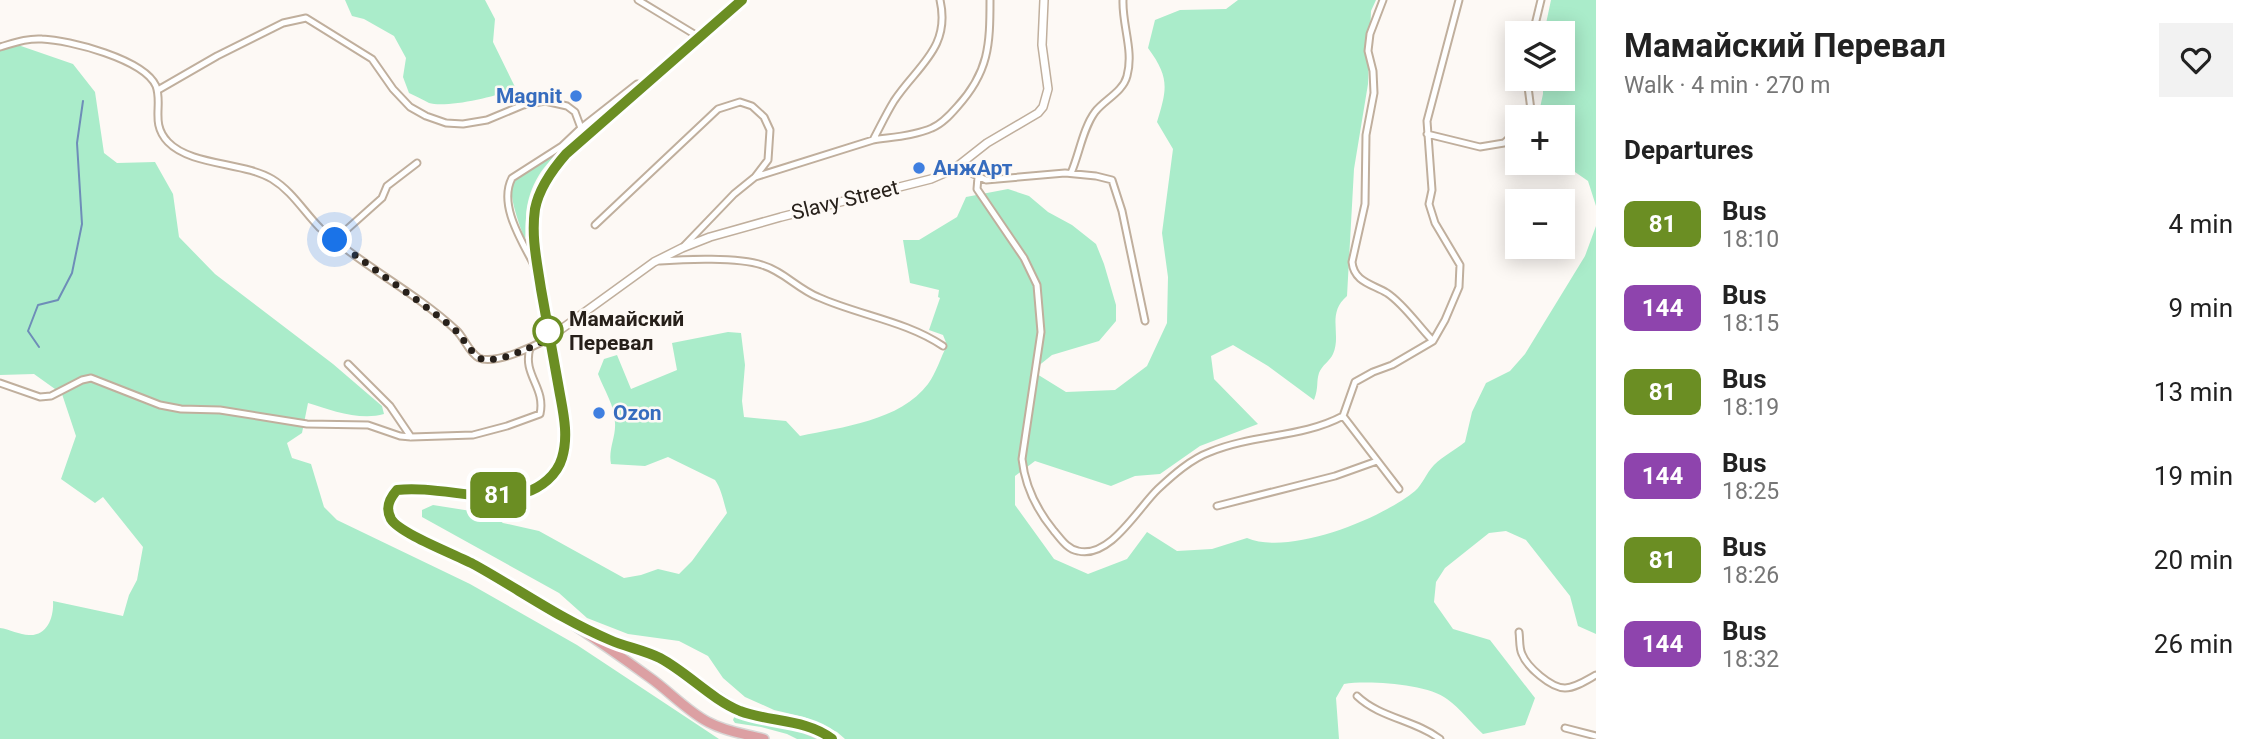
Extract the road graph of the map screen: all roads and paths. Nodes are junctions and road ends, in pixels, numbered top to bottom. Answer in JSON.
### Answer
{"nodes":[{"id":1,"x":638,"y":0,"type":"edge"},
{"id":2,"x":742,"y":0,"type":"edge"},
{"id":3,"x":940,"y":0,"type":"edge"},
{"id":4,"x":990,"y":0,"type":"edge"},
{"id":5,"x":1044,"y":0,"type":"edge"},
{"id":6,"x":1123,"y":0,"type":"edge"},
{"id":7,"x":1383,"y":0,"type":"edge"},
{"id":8,"x":1459,"y":0,"type":"edge"},
{"id":9,"x":1541,"y":0,"type":"edge"},
{"id":10,"x":1536,"y":21,"type":"edge"},
{"id":11,"x":699,"y":37,"type":"junction"},
{"id":12,"x":0,"y":47,"type":"edge"},
{"id":13,"x":643,"y":85,"type":"junction"},
{"id":14,"x":158,"y":90,"type":"junction"},
{"id":15,"x":581,"y":128,"type":"junction"},
{"id":16,"x":1427,"y":134,"type":"junction"},
{"id":17,"x":873,"y":140,"type":"junction"},
{"id":18,"x":1505,"y":142,"type":"edge"},
{"id":19,"x":417,"y":163,"type":"dead end"},
{"id":20,"x":962,"y":164,"type":"junction"},
{"id":21,"x":1071,"y":173,"type":"junction"},
{"id":22,"x":755,"y":177,"type":"junction"},
{"id":23,"x":978,"y":177,"type":"junction"},
{"id":24,"x":595,"y":226,"type":"dead end"},
{"id":25,"x":335,"y":240,"type":"junction"},
{"id":26,"x":682,"y":248,"type":"junction"},
{"id":27,"x":654,"y":262,"type":"junction"},
{"id":28,"x":539,"y":275,"type":"junction"},
{"id":29,"x":1144,"y":321,"type":"dead end"},
{"id":30,"x":550,"y":338,"type":"junction"},
{"id":31,"x":1433,"y":341,"type":"junction"},
{"id":32,"x":943,"y":346,"type":"dead end"},
{"id":33,"x":530,"y":348,"type":"junction"},
{"id":34,"x":348,"y":364,"type":"dead end"},
{"id":35,"x":0,"y":383,"type":"edge"},
{"id":36,"x":1343,"y":416,"type":"junction"},
{"id":37,"x":411,"y":437,"type":"junction"},
{"id":38,"x":1377,"y":461,"type":"junction"},
{"id":39,"x":1399,"y":489,"type":"dead end"},
{"id":40,"x":1217,"y":506,"type":"dead end"},
{"id":41,"x":543,"y":606,"type":"junction"},
{"id":42,"x":1519,"y":632,"type":"dead end"},
{"id":43,"x":650,"y":653,"type":"junction"},
{"id":44,"x":636,"y":668,"type":"junction"},
{"id":45,"x":1596,"y":675,"type":"edge"},
{"id":46,"x":1357,"y":696,"type":"dead end"},
{"id":47,"x":1565,"y":729,"type":"dead end"},
{"id":48,"x":1596,"y":736,"type":"edge"},
{"id":49,"x":764,"y":739,"type":"edge"},
{"id":50,"x":831,"y":739,"type":"edge"},
{"id":51,"x":1440,"y":739,"type":"edge"}],
"edges":[{"from":1,"to":11,"type":"street"},
{"from":2,"to":11,"type":"highway"},
{"from":3,"to":17,"type":"street"},
{"from":4,"to":17,"type":"street"},
{"from":5,"to":20,"type":"street","name":"Slavy Street"},
{"from":6,"to":21,"type":"street"},
{"from":7,"to":31,"type":"street"},
{"from":8,"to":16,"type":"street"},
{"from":9,"to":10,"type":"street"},
{"from":11,"to":13,"type":"highway"},
{"from":12,"to":14,"type":"street"},
{"from":13,"to":15,"type":"street"},
{"from":13,"to":28,"type":"highway"},
{"from":14,"to":15,"type":"street"},
{"from":14,"to":25,"type":"street"},
{"from":15,"to":28,"type":"street"},
{"from":16,"to":18,"type":"street"},
{"from":16,"to":31,"type":"street"},
{"from":17,"to":22,"type":"street"},
{"from":19,"to":25,"type":"street"},
{"from":20,"to":23,"type":"street"},
{"from":20,"to":26,"type":"street","name":"Slavy Street"},
{"from":21,"to":23,"type":"street"},
{"from":21,"to":29,"type":"street"},
{"from":22,"to":24,"type":"street"},
{"from":22,"to":26,"type":"street"},
{"from":23,"to":36,"type":"street"},
{"from":25,"to":33,"type":"street"},
{"from":26,"to":27,"type":"street","name":"Slavy Street"},
{"from":27,"to":30,"type":"street","name":"Slavy Street"},
{"from":27,"to":32,"type":"street"},
{"from":28,"to":30,"type":"highway"},
{"from":30,"to":33,"type":"street"},
{"from":30,"to":41,"type":"highway"},
{"from":31,"to":36,"type":"street"},
{"from":33,"to":37,"type":"street"},
{"from":34,"to":37,"type":"street"},
{"from":35,"to":37,"type":"street"},
{"from":36,"to":38,"type":"street"},
{"from":38,"to":39,"type":"street"},
{"from":38,"to":40,"type":"street"},
{"from":41,"to":43,"type":"highway"},
{"from":41,"to":44,"type":"highway"},
{"from":42,"to":45,"type":"street"},
{"from":43,"to":44,"type":"highway"},
{"from":43,"to":50,"type":"highway"},
{"from":44,"to":49,"type":"highway"},
{"from":46,"to":51,"type":"street"},
{"from":47,"to":48,"type":"street"}]}
